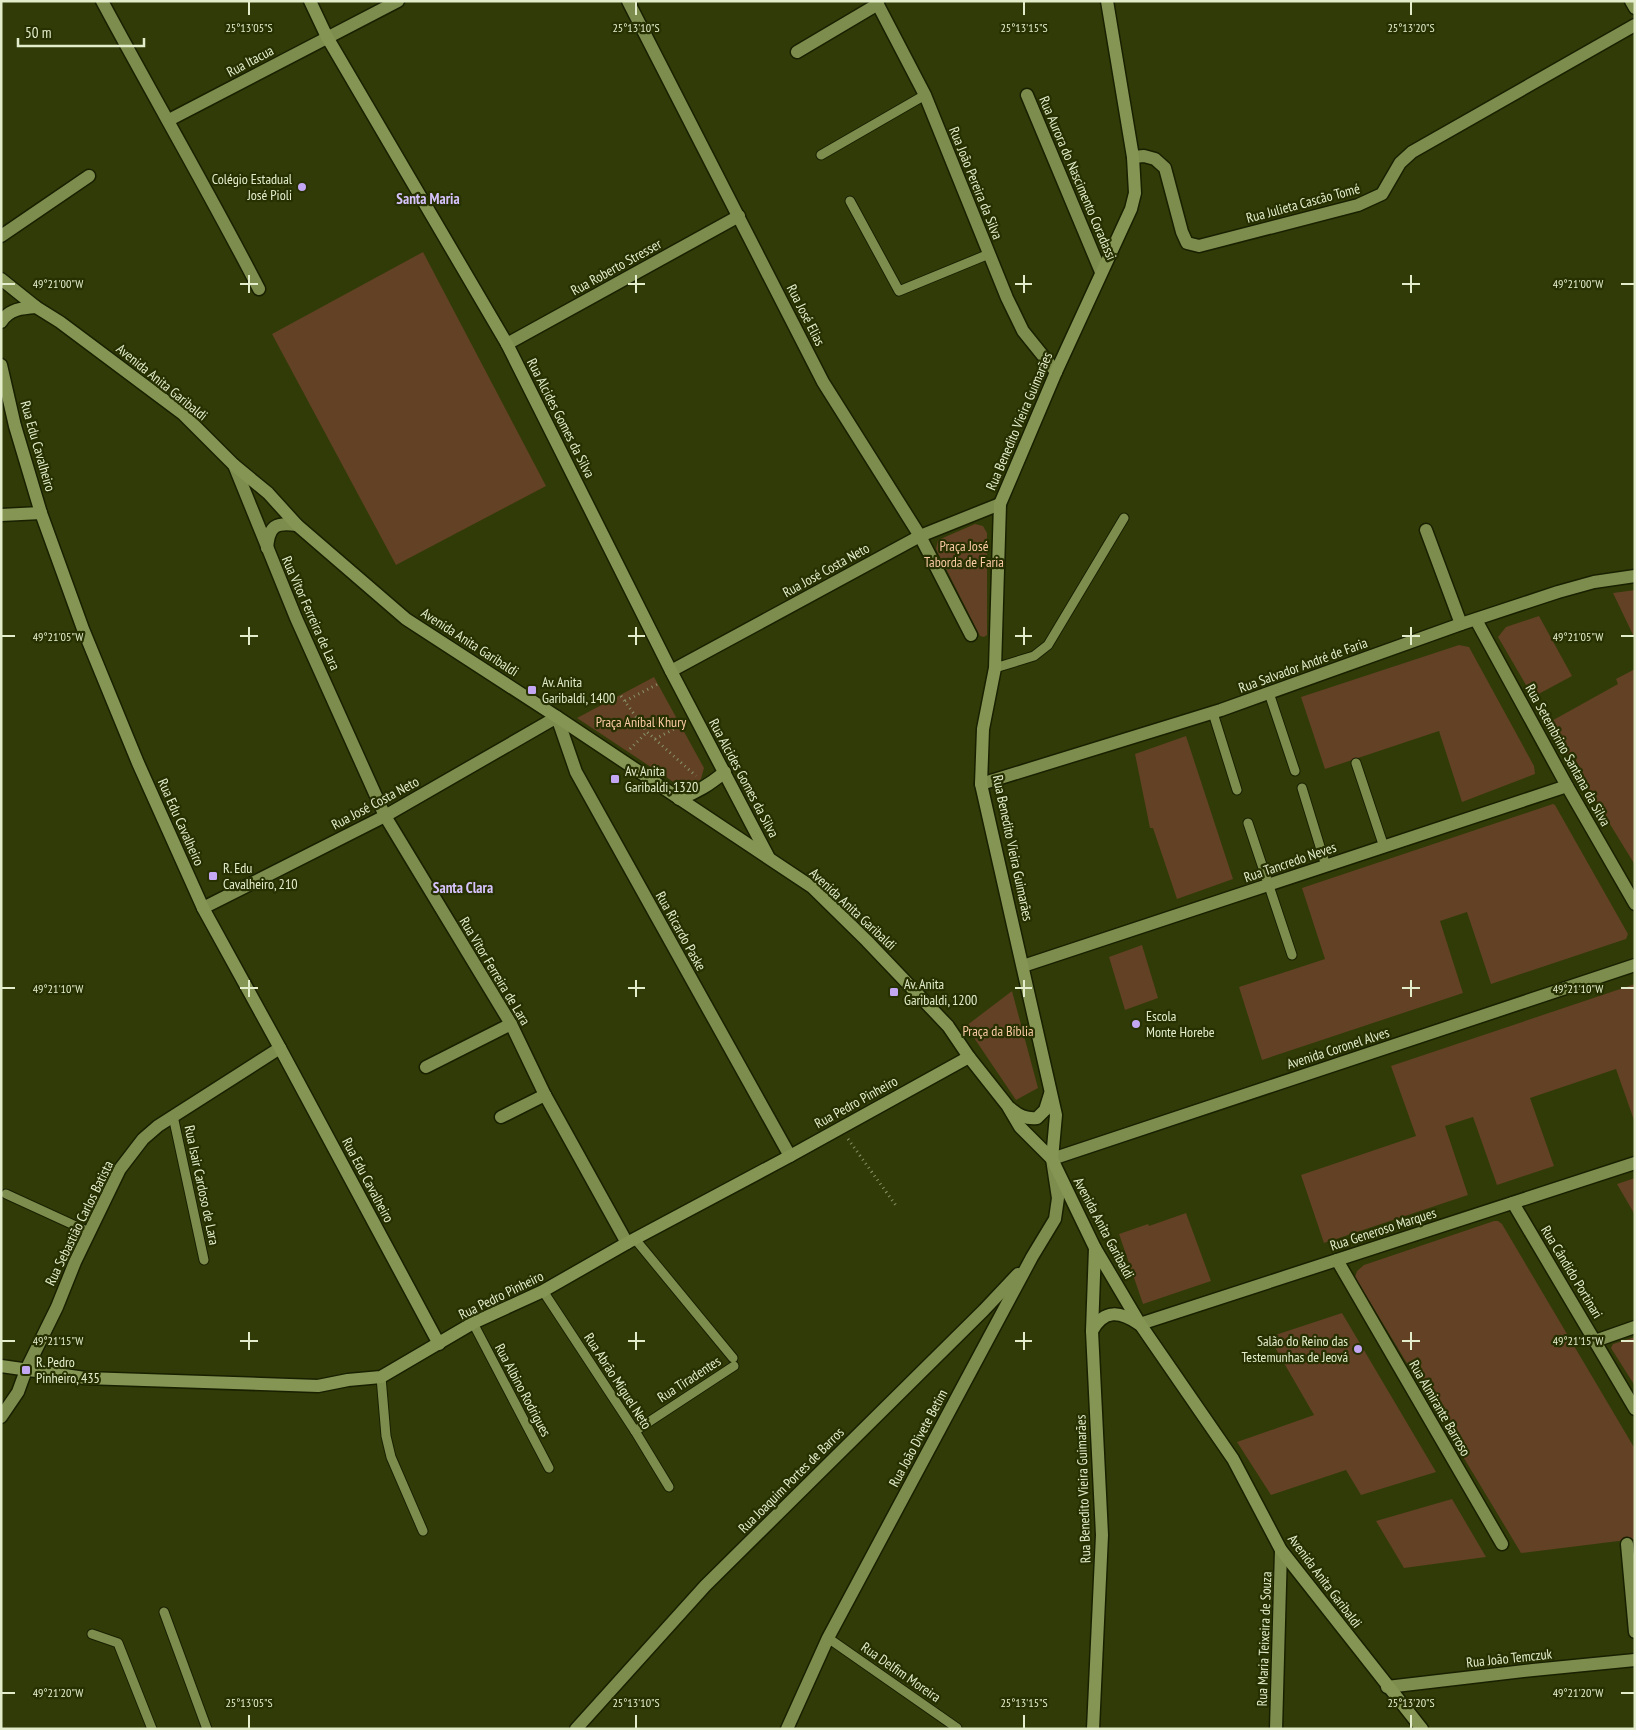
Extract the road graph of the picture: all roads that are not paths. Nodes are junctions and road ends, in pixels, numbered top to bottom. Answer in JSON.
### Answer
{"nodes":[{"id":1,"x":102,"y":1,"type":"edge"},
{"id":2,"x":310,"y":1,"type":"edge"},
{"id":3,"x":398,"y":1,"type":"edge"},
{"id":4,"x":628,"y":1,"type":"edge"},
{"id":5,"x":1107,"y":1,"type":"edge"},
{"id":6,"x":1631,"y":1,"type":"edge"},
{"id":7,"x":877,"y":3,"type":"edge"},
{"id":8,"x":1635,"y":8,"type":"edge"},
{"id":9,"x":1635,"y":25,"type":"edge"},
{"id":10,"x":327,"y":37,"type":"junction"},
{"id":11,"x":797,"y":52,"type":"dead end"},
{"id":12,"x":1027,"y":95,"type":"dead end"},
{"id":13,"x":924,"y":96,"type":"junction"},
{"id":14,"x":169,"y":120,"type":"junction"},
{"id":15,"x":820,"y":155,"type":"dead end"},
{"id":16,"x":1133,"y":157,"type":"junction"},
{"id":17,"x":90,"y":176,"type":"dead end"},
{"id":18,"x":850,"y":201,"type":"dead end"},
{"id":19,"x":739,"y":216,"type":"junction"},
{"id":20,"x":1,"y":236,"type":"edge"},
{"id":21,"x":989,"y":254,"type":"junction"},
{"id":22,"x":1101,"y":272,"type":"junction"},
{"id":23,"x":1,"y":279,"type":"edge"},
{"id":24,"x":259,"y":289,"type":"dead end"},
{"id":25,"x":36,"y":306,"type":"junction"},
{"id":26,"x":1,"y":322,"type":"edge"},
{"id":27,"x":507,"y":344,"type":"junction"},
{"id":28,"x":1,"y":365,"type":"edge"},
{"id":29,"x":1056,"y":372,"type":"junction"},
{"id":30,"x":234,"y":465,"type":"junction"},
{"id":31,"x":1000,"y":504,"type":"junction"},
{"id":32,"x":41,"y":513,"type":"junction"},
{"id":33,"x":1,"y":515,"type":"edge"},
{"id":34,"x":1124,"y":518,"type":"dead end"},
{"id":35,"x":297,"y":525,"type":"junction"},
{"id":36,"x":1426,"y":530,"type":"dead end"},
{"id":37,"x":920,"y":536,"type":"junction"},
{"id":38,"x":266,"y":548,"type":"junction"},
{"id":39,"x":1635,"y":576,"type":"edge"},
{"id":40,"x":1476,"y":620,"type":"junction"},
{"id":41,"x":1461,"y":624,"type":"junction"},
{"id":42,"x":971,"y":635,"type":"dead end"},
{"id":43,"x":995,"y":668,"type":"junction"},
{"id":44,"x":671,"y":671,"type":"junction"},
{"id":45,"x":1269,"y":693,"type":"junction"},
{"id":46,"x":1213,"y":713,"type":"junction"},
{"id":47,"x":556,"y":717,"type":"junction"},
{"id":48,"x":1356,"y":763,"type":"dead end"},
{"id":49,"x":1295,"y":771,"type":"dead end"},
{"id":50,"x":725,"y":772,"type":"junction"},
{"id":51,"x":981,"y":784,"type":"junction"},
{"id":52,"x":1567,"y":786,"type":"junction"},
{"id":53,"x":1302,"y":788,"type":"dead end"},
{"id":54,"x":1237,"y":790,"type":"dead end"},
{"id":55,"x":680,"y":799,"type":"junction"},
{"id":56,"x":385,"y":816,"type":"junction"},
{"id":57,"x":1248,"y":823,"type":"dead end"},
{"id":58,"x":1384,"y":847,"type":"junction"},
{"id":59,"x":768,"y":857,"type":"junction"},
{"id":60,"x":1326,"y":866,"type":"junction"},
{"id":61,"x":1269,"y":886,"type":"junction"},
{"id":62,"x":1635,"y":904,"type":"edge"},
{"id":63,"x":203,"y":908,"type":"junction"},
{"id":64,"x":1292,"y":955,"type":"dead end"},
{"id":65,"x":1635,"y":965,"type":"edge"},
{"id":66,"x":1023,"y":966,"type":"junction"},
{"id":67,"x":511,"y":1024,"type":"junction"},
{"id":68,"x":280,"y":1048,"type":"junction"},
{"id":69,"x":969,"y":1057,"type":"junction"},
{"id":70,"x":426,"y":1067,"type":"dead end"},
{"id":71,"x":1051,"y":1090,"type":"junction"},
{"id":72,"x":544,"y":1095,"type":"junction"},
{"id":73,"x":1007,"y":1105,"type":"junction"},
{"id":74,"x":173,"y":1116,"type":"junction"},
{"id":75,"x":501,"y":1117,"type":"dead end"},
{"id":76,"x":790,"y":1156,"type":"junction"},
{"id":77,"x":1052,"y":1159,"type":"junction"},
{"id":78,"x":1635,"y":1163,"type":"edge"},
{"id":79,"x":6,"y":1194,"type":"dead end"},
{"id":80,"x":1513,"y":1203,"type":"junction"},
{"id":81,"x":89,"y":1232,"type":"junction"},
{"id":82,"x":631,"y":1241,"type":"junction"},
{"id":83,"x":1095,"y":1248,"type":"junction"},
{"id":84,"x":1032,"y":1257,"type":"junction"},
{"id":85,"x":204,"y":1260,"type":"dead end"},
{"id":86,"x":1337,"y":1260,"type":"junction"},
{"id":87,"x":543,"y":1291,"type":"junction"},
{"id":88,"x":473,"y":1323,"type":"junction"},
{"id":89,"x":1140,"y":1324,"type":"junction"},
{"id":90,"x":1635,"y":1327,"type":"edge"},
{"id":91,"x":1092,"y":1331,"type":"junction"},
{"id":92,"x":1595,"y":1341,"type":"junction"},
{"id":93,"x":438,"y":1344,"type":"junction"},
{"id":94,"x":1,"y":1366,"type":"edge"},
{"id":95,"x":26,"y":1370,"type":"junction"},
{"id":96,"x":381,"y":1377,"type":"junction"},
{"id":97,"x":1635,"y":1409,"type":"edge"},
{"id":98,"x":1,"y":1417,"type":"edge"},
{"id":99,"x":635,"y":1431,"type":"junction"},
{"id":100,"x":549,"y":1468,"type":"dead end"},
{"id":101,"x":669,"y":1487,"type":"dead end"},
{"id":102,"x":423,"y":1531,"type":"dead end"},
{"id":103,"x":1502,"y":1544,"type":"dead end"},
{"id":104,"x":1627,"y":1544,"type":"dead end"},
{"id":105,"x":1281,"y":1550,"type":"junction"},
{"id":106,"x":164,"y":1612,"type":"dead end"},
{"id":107,"x":1635,"y":1632,"type":"edge"},
{"id":108,"x":92,"y":1634,"type":"dead end"},
{"id":109,"x":828,"y":1638,"type":"junction"},
{"id":110,"x":1635,"y":1660,"type":"edge"},
{"id":111,"x":1387,"y":1687,"type":"junction"},
{"id":112,"x":958,"y":1728,"type":"edge"},
{"id":113,"x":152,"y":1729,"type":"edge"},
{"id":114,"x":207,"y":1729,"type":"edge"},
{"id":115,"x":576,"y":1729,"type":"edge"},
{"id":116,"x":787,"y":1729,"type":"edge"},
{"id":117,"x":1093,"y":1729,"type":"edge"},
{"id":118,"x":1276,"y":1729,"type":"edge"},
{"id":119,"x":1422,"y":1729,"type":"edge"}],
"edges":[{"from":1,"to":14,"type":"street"},
{"from":2,"to":10,"type":"street","name":"Rua Alcides Gomes da Silva"},
{"from":3,"to":10,"type":"street","name":"Rua Itacua"},
{"from":4,"to":19,"type":"street","name":"Rua José Elias"},
{"from":5,"to":16,"type":"street","name":"Rua Benedito Vieira Guimarães"},
{"from":6,"to":8,"type":"street"},
{"from":7,"to":11,"type":"street"},
{"from":7,"to":13,"type":"street","name":"Rua João Pereira da Silva"},
{"from":9,"to":16,"type":"street","name":"Rua Julieta Cascão Tomé"},
{"from":10,"to":14,"type":"street","name":"Rua Itacua"},
{"from":10,"to":27,"type":"street","name":"Rua Alcides Gomes da Silva"},
{"from":12,"to":22,"type":"street","name":"Rua Aurora do Nascimento Coradassi"},
{"from":13,"to":15,"type":"lane"},
{"from":13,"to":21,"type":"street","name":"Rua João Pereira da Silva"},
{"from":14,"to":24,"type":"street"},
{"from":16,"to":22,"type":"street","name":"Rua Benedito Vieira Guimarães"},
{"from":17,"to":20,"type":"street"},
{"from":18,"to":21,"type":"lane"},
{"from":19,"to":27,"type":"street","name":"Rua Roberto Stresser"},
{"from":19,"to":37,"type":"street","name":"Rua José Elias"},
{"from":21,"to":29,"type":"street","name":"Rua João Pereira da Silva"},
{"from":22,"to":29,"type":"street","name":"Rua Benedito Vieira Guimarães"},
{"from":23,"to":25,"type":"street","name":"Avenida Anita Garibaldi"},
{"from":25,"to":26,"type":"street"},
{"from":25,"to":30,"type":"street","name":"Avenida Anita Garibaldi"},
{"from":27,"to":44,"type":"street","name":"Rua Alcides Gomes da Silva"},
{"from":28,"to":32,"type":"street","name":"Rua Edu Cavalheiro"},
{"from":29,"to":31,"type":"street","name":"Rua Benedito Vieira Guimarães"},
{"from":30,"to":35,"type":"street","name":"Avenida Anita Garibaldi"},
{"from":30,"to":38,"type":"street","name":"Rua Vitor Ferreira de Lara"},
{"from":31,"to":37,"type":"street","name":"Rua José Costa Neto"},
{"from":31,"to":43,"type":"street","name":"Rua Benedito Vieira Guimarães"},
{"from":32,"to":33,"type":"street"},
{"from":32,"to":63,"type":"street","name":"Rua Edu Cavalheiro"},
{"from":34,"to":43,"type":"lane"},
{"from":35,"to":38,"type":"street"},
{"from":35,"to":47,"type":"street","name":"Avenida Anita Garibaldi"},
{"from":36,"to":41,"type":"street"},
{"from":37,"to":42,"type":"street","name":"Rua José Elias"},
{"from":37,"to":44,"type":"street","name":"Rua José Costa Neto"},
{"from":38,"to":56,"type":"street","name":"Rua Vitor Ferreira de Lara"},
{"from":39,"to":40,"type":"street","name":"Rua Salvador André de Faria"},
{"from":40,"to":41,"type":"street","name":"Rua Salvador André de Faria"},
{"from":40,"to":52,"type":"street","name":"Rua Setembrino Santana da Silva"},
{"from":41,"to":45,"type":"street","name":"Rua Salvador André de Faria"},
{"from":43,"to":51,"type":"street","name":"Rua Benedito Vieira Guimarães"},
{"from":44,"to":50,"type":"street","name":"Rua Alcides Gomes da Silva"},
{"from":45,"to":46,"type":"street","name":"Rua Salvador André de Faria"},
{"from":45,"to":49,"type":"lane"},
{"from":46,"to":51,"type":"street","name":"Rua Salvador André de Faria"},
{"from":46,"to":54,"type":"lane"},
{"from":47,"to":55,"type":"street","name":"Avenida Anita Garibaldi"},
{"from":47,"to":56,"type":"street","name":"Rua José Costa Neto"},
{"from":47,"to":76,"type":"street","name":"Rua Ricardo Paske"},
{"from":48,"to":58,"type":"lane"},
{"from":50,"to":55,"type":"street"},
{"from":50,"to":59,"type":"street","name":"Rua Alcides Gomes da Silva"},
{"from":51,"to":66,"type":"street","name":"Rua Benedito Vieira Guimarães"},
{"from":52,"to":58,"type":"street","name":"Rua Tancredo Neves"},
{"from":52,"to":62,"type":"street","name":"Rua Setembrino Santana da Silva"},
{"from":53,"to":60,"type":"lane"},
{"from":55,"to":59,"type":"street","name":"Avenida Anita Garibaldi"},
{"from":56,"to":63,"type":"street","name":"Rua José Costa Neto"},
{"from":56,"to":67,"type":"street","name":"Rua Vitor Ferreira de Lara"},
{"from":57,"to":61,"type":"lane"},
{"from":58,"to":60,"type":"street","name":"Rua Tancredo Neves"},
{"from":59,"to":69,"type":"street","name":"Avenida Anita Garibaldi"},
{"from":60,"to":61,"type":"street","name":"Rua Tancredo Neves"},
{"from":61,"to":64,"type":"lane"},
{"from":61,"to":66,"type":"street","name":"Rua Tancredo Neves"},
{"from":63,"to":68,"type":"street","name":"Rua Edu Cavalheiro"},
{"from":65,"to":77,"type":"street","name":"Avenida Coronel Alves"},
{"from":66,"to":71,"type":"street","name":"Rua Benedito Vieira Guimarães"},
{"from":67,"to":70,"type":"street"},
{"from":67,"to":72,"type":"street","name":"Rua Vitor Ferreira de Lara"},
{"from":68,"to":74,"type":"street","name":"Rua Sebastião Carlos Batista"},
{"from":68,"to":93,"type":"street","name":"Rua Edu Cavalheiro"},
{"from":69,"to":73,"type":"street","name":"Avenida Anita Garibaldi"},
{"from":69,"to":76,"type":"street","name":"Rua Pedro Pinheiro"},
{"from":71,"to":73,"type":"street"},
{"from":71,"to":77,"type":"street","name":"Rua Benedito Vieira Guimarães"},
{"from":72,"to":75,"type":"street"},
{"from":72,"to":82,"type":"street","name":"Rua Vitor Ferreira de Lara"},
{"from":73,"to":77,"type":"street","name":"Avenida Anita Garibaldi"},
{"from":74,"to":81,"type":"street","name":"Rua Sebastião Carlos Batista"},
{"from":74,"to":85,"type":"lane","name":"Rua Isair Cardoso de Lara"},
{"from":76,"to":82,"type":"street","name":"Rua Pedro Pinheiro"},
{"from":77,"to":83,"type":"street","name":"Avenida Anita Garibaldi"},
{"from":77,"to":84,"type":"street","name":"Rua João Divete Betim"},
{"from":78,"to":80,"type":"street","name":"Rua Generoso Marques"},
{"from":79,"to":81,"type":"lane"},
{"from":80,"to":86,"type":"street","name":"Rua Generoso Marques"},
{"from":80,"to":92,"type":"street","name":"Rua Cândido Portinari"},
{"from":81,"to":95,"type":"street","name":"Rua Sebastião Carlos Batista"},
{"from":82,"to":87,"type":"street","name":"Rua Pedro Pinheiro"},
{"from":82,"to":99,"type":"lane","name":"Rua Tiradentes"},
{"from":83,"to":89,"type":"street","name":"Avenida Anita Garibaldi"},
{"from":83,"to":91,"type":"street","name":"Rua Benedito Vieira Guimarães"},
{"from":84,"to":109,"type":"street","name":"Rua João Divete Betim"},
{"from":84,"to":115,"type":"street","name":"Rua Joaquim Portes de Barros"},
{"from":86,"to":89,"type":"street","name":"Rua Generoso Marques"},
{"from":86,"to":103,"type":"street","name":"Rua Almirante Barroso"},
{"from":87,"to":88,"type":"street","name":"Rua Pedro Pinheiro"},
{"from":87,"to":99,"type":"lane","name":"Rua Abrão Miguel Neto"},
{"from":88,"to":93,"type":"street","name":"Rua Pedro Pinheiro"},
{"from":88,"to":100,"type":"lane","name":"Rua Albino Rodrigues"},
{"from":89,"to":91,"type":"street"},
{"from":89,"to":105,"type":"street","name":"Avenida Anita Garibaldi"},
{"from":90,"to":92,"type":"street"},
{"from":91,"to":117,"type":"street","name":"Rua Benedito Vieira Guimarães"},
{"from":92,"to":97,"type":"street","name":"Rua Cândido Portinari"},
{"from":93,"to":96,"type":"street","name":"Rua Pedro Pinheiro"},
{"from":94,"to":95,"type":"street","name":"Rua Pedro Pinheiro"},
{"from":95,"to":96,"type":"street","name":"Rua Pedro Pinheiro"},
{"from":95,"to":98,"type":"street","name":"Rua Sebastião Carlos Batista"},
{"from":96,"to":102,"type":"lane"},
{"from":99,"to":101,"type":"lane","name":"Rua Abrão Miguel Neto"},
{"from":104,"to":107,"type":"street"},
{"from":105,"to":111,"type":"street","name":"Avenida Anita Garibaldi"},
{"from":105,"to":118,"type":"street","name":"Rua Maria Teixeira de Souza"},
{"from":106,"to":114,"type":"lane"},
{"from":108,"to":113,"type":"lane"},
{"from":109,"to":112,"type":"lane","name":"Rua Delfim Moreira"},
{"from":109,"to":116,"type":"street","name":"Rua João Divete Betim"},
{"from":110,"to":111,"type":"street","name":"Rua João Temczuk"},
{"from":111,"to":119,"type":"street","name":"Avenida Anita Garibaldi"}]}
